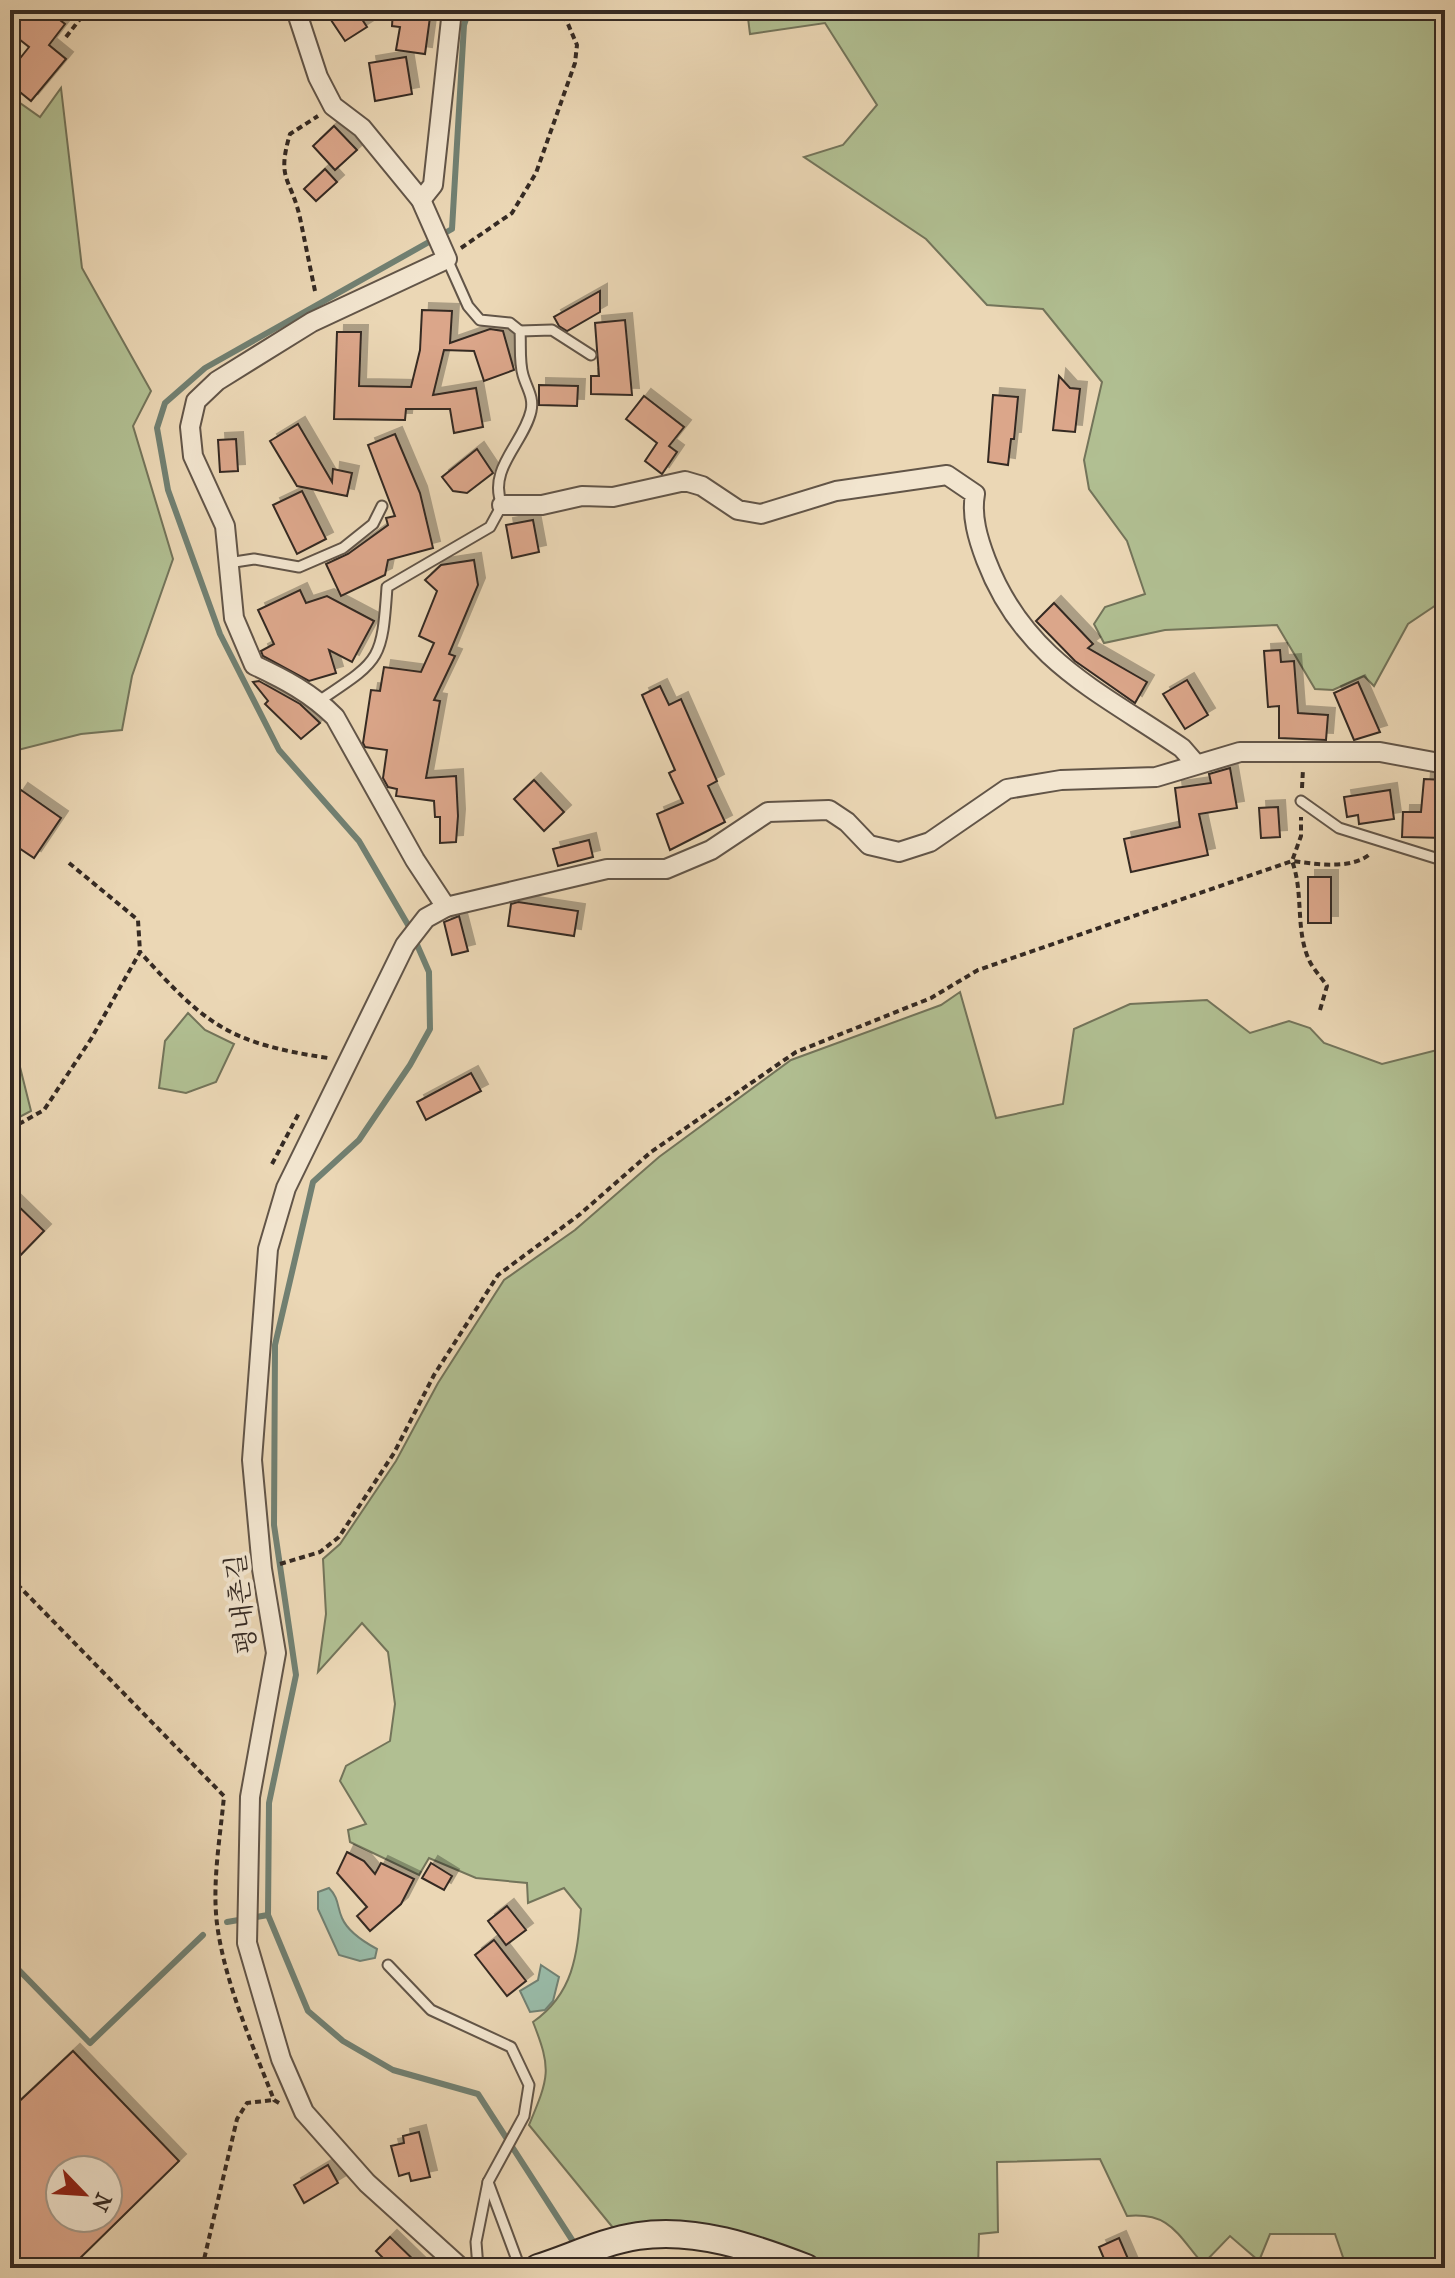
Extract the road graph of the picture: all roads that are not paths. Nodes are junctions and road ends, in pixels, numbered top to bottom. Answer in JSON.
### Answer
{"nodes":[{"id":1,"x":296,"y":10,"type":"edge"},
{"id":2,"x":452,"y":10,"type":"edge"},
{"id":3,"x":421,"y":200,"type":"junction"},
{"id":4,"x":444,"y":254,"type":"junction"},
{"id":5,"x":520,"y":331,"type":"junction"},
{"id":6,"x":591,"y":355,"type":"dead end"},
{"id":7,"x":502,"y":505,"type":"junction"},
{"id":8,"x":382,"y":506,"type":"dead end"},
{"id":9,"x":228,"y":563,"type":"junction"},
{"id":10,"x":319,"y":701,"type":"junction"},
{"id":11,"x":1195,"y":763,"type":"junction"},
{"id":12,"x":1445,"y":764,"type":"edge"},
{"id":13,"x":1301,"y":801,"type":"road end"},
{"id":14,"x":1445,"y":861,"type":"edge"},
{"id":15,"x":446,"y":907,"type":"junction"},
{"id":16,"x":388,"y":1965,"type":"dead end"},
{"id":17,"x":491,"y":2177,"type":"junction"},
{"id":18,"x":542,"y":2267,"type":"edge"},
{"id":19,"x":461,"y":2268,"type":"edge"},
{"id":20,"x":478,"y":2268,"type":"edge"},
{"id":21,"x":520,"y":2268,"type":"edge"},
{"id":22,"x":806,"y":2268,"type":"edge"}],
"edges":[{"from":1,"to":3,"type":"street"},
{"from":2,"to":3,"type":"street"},
{"from":3,"to":4,"type":"street"},
{"from":4,"to":5,"type":"lane"},
{"from":4,"to":9,"type":"street"},
{"from":5,"to":6,"type":"lane"},
{"from":5,"to":7,"type":"lane"},
{"from":7,"to":10,"type":"lane"},
{"from":7,"to":11,"type":"street"},
{"from":8,"to":9,"type":"lane"},
{"from":9,"to":10,"type":"street"},
{"from":10,"to":15,"type":"street"},
{"from":11,"to":12,"type":"street","name":"평내촌길"},
{"from":11,"to":15,"type":"street","name":"평내촌길"},
{"from":13,"to":14,"type":"lane"},
{"from":15,"to":19,"type":"street","name":"평내촌길"},
{"from":16,"to":17,"type":"lane"},
{"from":17,"to":20,"type":"lane"},
{"from":17,"to":21,"type":"lane"},
{"from":18,"to":22,"type":"main road"}]}
